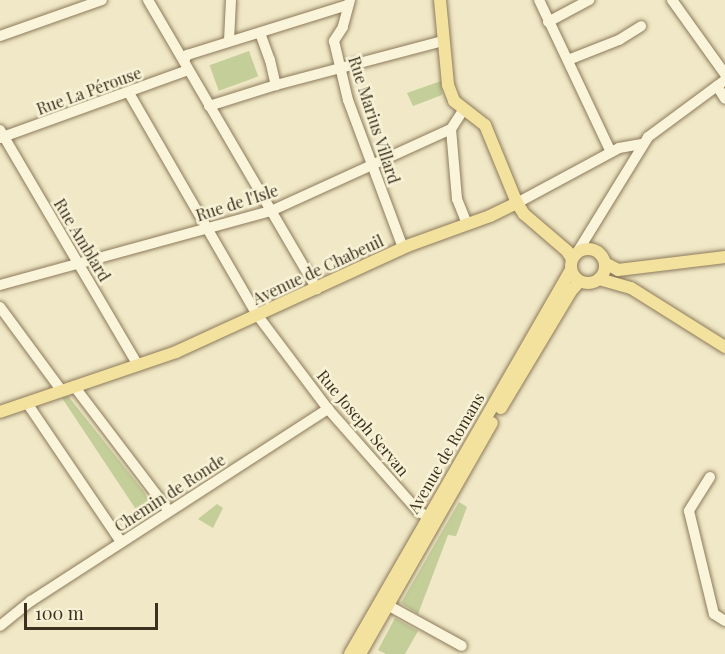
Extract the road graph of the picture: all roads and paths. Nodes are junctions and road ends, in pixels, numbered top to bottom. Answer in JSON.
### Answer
{"nodes":[{"id":1,"x":102,"y":0,"type":"edge"},
{"id":2,"x":148,"y":0,"type":"edge"},
{"id":3,"x":231,"y":0,"type":"edge"},
{"id":4,"x":440,"y":0,"type":"edge"},
{"id":5,"x":539,"y":0,"type":"edge"},
{"id":6,"x":589,"y":0,"type":"edge"},
{"id":7,"x":672,"y":0,"type":"edge"},
{"id":8,"x":349,"y":3,"type":"edge"},
{"id":9,"x":548,"y":22,"type":"junction"},
{"id":10,"x":641,"y":26,"type":"dead end"},
{"id":11,"x":260,"y":33,"type":"junction"},
{"id":12,"x":0,"y":36,"type":"edge"},
{"id":13,"x":229,"y":41,"type":"junction"},
{"id":14,"x":444,"y":41,"type":"junction"},
{"id":15,"x":568,"y":60,"type":"junction"},
{"id":16,"x":186,"y":66,"type":"junction"},
{"id":17,"x":340,"y":69,"type":"junction"},
{"id":18,"x":725,"y":74,"type":"edge"},
{"id":19,"x":721,"y":83,"type":"edge"},
{"id":20,"x":276,"y":85,"type":"junction"},
{"id":21,"x":129,"y":93,"type":"junction"},
{"id":22,"x":725,"y":99,"type":"edge"},
{"id":23,"x":208,"y":106,"type":"junction"},
{"id":24,"x":464,"y":109,"type":"junction"},
{"id":25,"x":451,"y":129,"type":"junction"},
{"id":26,"x":1,"y":135,"type":"edge"},
{"id":27,"x":642,"y":144,"type":"junction"},
{"id":28,"x":615,"y":150,"type":"junction"},
{"id":29,"x":371,"y":165,"type":"junction"},
{"id":30,"x":517,"y":203,"type":"junction"},
{"id":31,"x":271,"y":211,"type":"junction"},
{"id":32,"x":468,"y":224,"type":"junction"},
{"id":33,"x":209,"y":228,"type":"junction"},
{"id":34,"x":403,"y":249,"type":"junction"},
{"id":35,"x":573,"y":257,"type":"junction"},
{"id":36,"x":725,"y":257,"type":"edge"},
{"id":37,"x":605,"y":263,"type":"junction"},
{"id":38,"x":79,"y":265,"type":"junction"},
{"id":39,"x":623,"y":270,"type":"junction"},
{"id":40,"x":599,"y":279,"type":"junction"},
{"id":41,"x":580,"y":281,"type":"junction"},
{"id":42,"x":0,"y":285,"type":"edge"},
{"id":43,"x":631,"y":288,"type":"junction"},
{"id":44,"x":317,"y":289,"type":"junction"},
{"id":45,"x":0,"y":307,"type":"edge"},
{"id":46,"x":258,"y":316,"type":"junction"},
{"id":47,"x":725,"y":347,"type":"edge"},
{"id":48,"x":138,"y":365,"type":"junction"},
{"id":49,"x":76,"y":385,"type":"junction"},
{"id":50,"x":62,"y":391,"type":"junction"},
{"id":51,"x":27,"y":403,"type":"junction"},
{"id":52,"x":328,"y":409,"type":"junction"},
{"id":53,"x":0,"y":412,"type":"edge"},
{"id":54,"x":710,"y":477,"type":"dead end"},
{"id":55,"x":169,"y":511,"type":"junction"},
{"id":56,"x":428,"y":517,"type":"junction"},
{"id":57,"x":121,"y":542,"type":"junction"},
{"id":58,"x":383,"y":603,"type":"junction"},
{"id":59,"x":725,"y":621,"type":"edge"},
{"id":60,"x":0,"y":626,"type":"edge"},
{"id":61,"x":462,"y":646,"type":"dead end"},
{"id":62,"x":350,"y":654,"type":"edge"},
{"id":63,"x":360,"y":654,"type":"edge"}],
"edges":[{"from":1,"to":12,"type":"street"},
{"from":2,"to":16,"type":"street"},
{"from":3,"to":13,"type":"street"},
{"from":4,"to":14,"type":"main road"},
{"from":5,"to":9,"type":"street"},
{"from":6,"to":9,"type":"street"},
{"from":7,"to":18,"type":"street"},
{"from":8,"to":11,"type":"street","name":"Rue La Pérouse"},
{"from":8,"to":17,"type":"street","name":"Rue Marius Villard"},
{"from":9,"to":15,"type":"street"},
{"from":10,"to":15,"type":"street"},
{"from":11,"to":13,"type":"street","name":"Rue La Pérouse"},
{"from":11,"to":20,"type":"street"},
{"from":13,"to":16,"type":"street","name":"Rue La Pérouse"},
{"from":14,"to":17,"type":"street"},
{"from":14,"to":24,"type":"main road"},
{"from":15,"to":28,"type":"street"},
{"from":16,"to":21,"type":"street","name":"Rue La Pérouse"},
{"from":16,"to":23,"type":"street"},
{"from":17,"to":20,"type":"street"},
{"from":17,"to":29,"type":"street","name":"Rue Marius Villard"},
{"from":19,"to":22,"type":"street"},
{"from":19,"to":27,"type":"street","name":"Avenue de Romans"},
{"from":20,"to":23,"type":"street"},
{"from":21,"to":26,"type":"street","name":"Rue La Pérouse"},
{"from":21,"to":33,"type":"street","name":"Rue Joseph Servan"},
{"from":23,"to":31,"type":"street"},
{"from":24,"to":25,"type":"street"},
{"from":24,"to":30,"type":"main road"},
{"from":25,"to":29,"type":"street","name":"Rue de l'Isle"},
{"from":25,"to":32,"type":"street"},
{"from":26,"to":38,"type":"street","name":"Rue Amblard"},
{"from":27,"to":28,"type":"street","name":"Avenue de Chabeuil"},
{"from":27,"to":35,"type":"street","name":"Avenue de Romans"},
{"from":28,"to":30,"type":"street","name":"Avenue de Chabeuil"},
{"from":29,"to":31,"type":"street","name":"Rue de l'Isle"},
{"from":29,"to":34,"type":"street","name":"Rue Marius Villard"},
{"from":30,"to":32,"type":"main road","name":"Avenue de Chabeuil"},
{"from":30,"to":35,"type":"main road"},
{"from":31,"to":33,"type":"street","name":"Rue de l'Isle"},
{"from":31,"to":44,"type":"street"},
{"from":32,"to":34,"type":"main road","name":"Avenue de Chabeuil"},
{"from":33,"to":38,"type":"street","name":"Rue de l'Isle"},
{"from":33,"to":46,"type":"street","name":"Rue Joseph Servan"},
{"from":34,"to":44,"type":"main road","name":"Avenue de Chabeuil"},
{"from":35,"to":37,"type":"main road"},
{"from":35,"to":41,"type":"main road"},
{"from":35,"to":56,"type":"main road","name":"Avenue de Romans"},
{"from":36,"to":39,"type":"main road"},
{"from":37,"to":39,"type":"main road"},
{"from":37,"to":40,"type":"main road"},
{"from":38,"to":42,"type":"street","name":"Rue de l'Isle"},
{"from":38,"to":48,"type":"street","name":"Rue Amblard"},
{"from":39,"to":43,"type":"main road"},
{"from":40,"to":41,"type":"main road"},
{"from":40,"to":43,"type":"main road"},
{"from":41,"to":58,"type":"main road","name":"Avenue de Romans"},
{"from":43,"to":47,"type":"main road"},
{"from":44,"to":46,"type":"main road","name":"Avenue de Chabeuil"},
{"from":45,"to":50,"type":"street"},
{"from":46,"to":48,"type":"main road","name":"Avenue de Chabeuil"},
{"from":46,"to":52,"type":"street","name":"Rue Joseph Servan"},
{"from":48,"to":49,"type":"main road","name":"Avenue de Chabeuil"},
{"from":49,"to":50,"type":"main road","name":"Avenue de Chabeuil"},
{"from":49,"to":55,"type":"street"},
{"from":50,"to":51,"type":"main road","name":"Avenue de Chabeuil"},
{"from":51,"to":53,"type":"main road","name":"Avenue de Chabeuil"},
{"from":51,"to":57,"type":"street"},
{"from":52,"to":55,"type":"street","name":"Chemin de Ronde"},
{"from":52,"to":56,"type":"street","name":"Rue Joseph Servan"},
{"from":54,"to":59,"type":"street"},
{"from":55,"to":57,"type":"street","name":"Chemin de Ronde"},
{"from":56,"to":58,"type":"main road","name":"Avenue de Romans"},
{"from":57,"to":60,"type":"street","name":"Chemin de Ronde"},
{"from":58,"to":61,"type":"street"},
{"from":58,"to":62,"type":"main road","name":"Avenue de Romans"},
{"from":58,"to":63,"type":"main road","name":"Avenue de Romans"}]}
